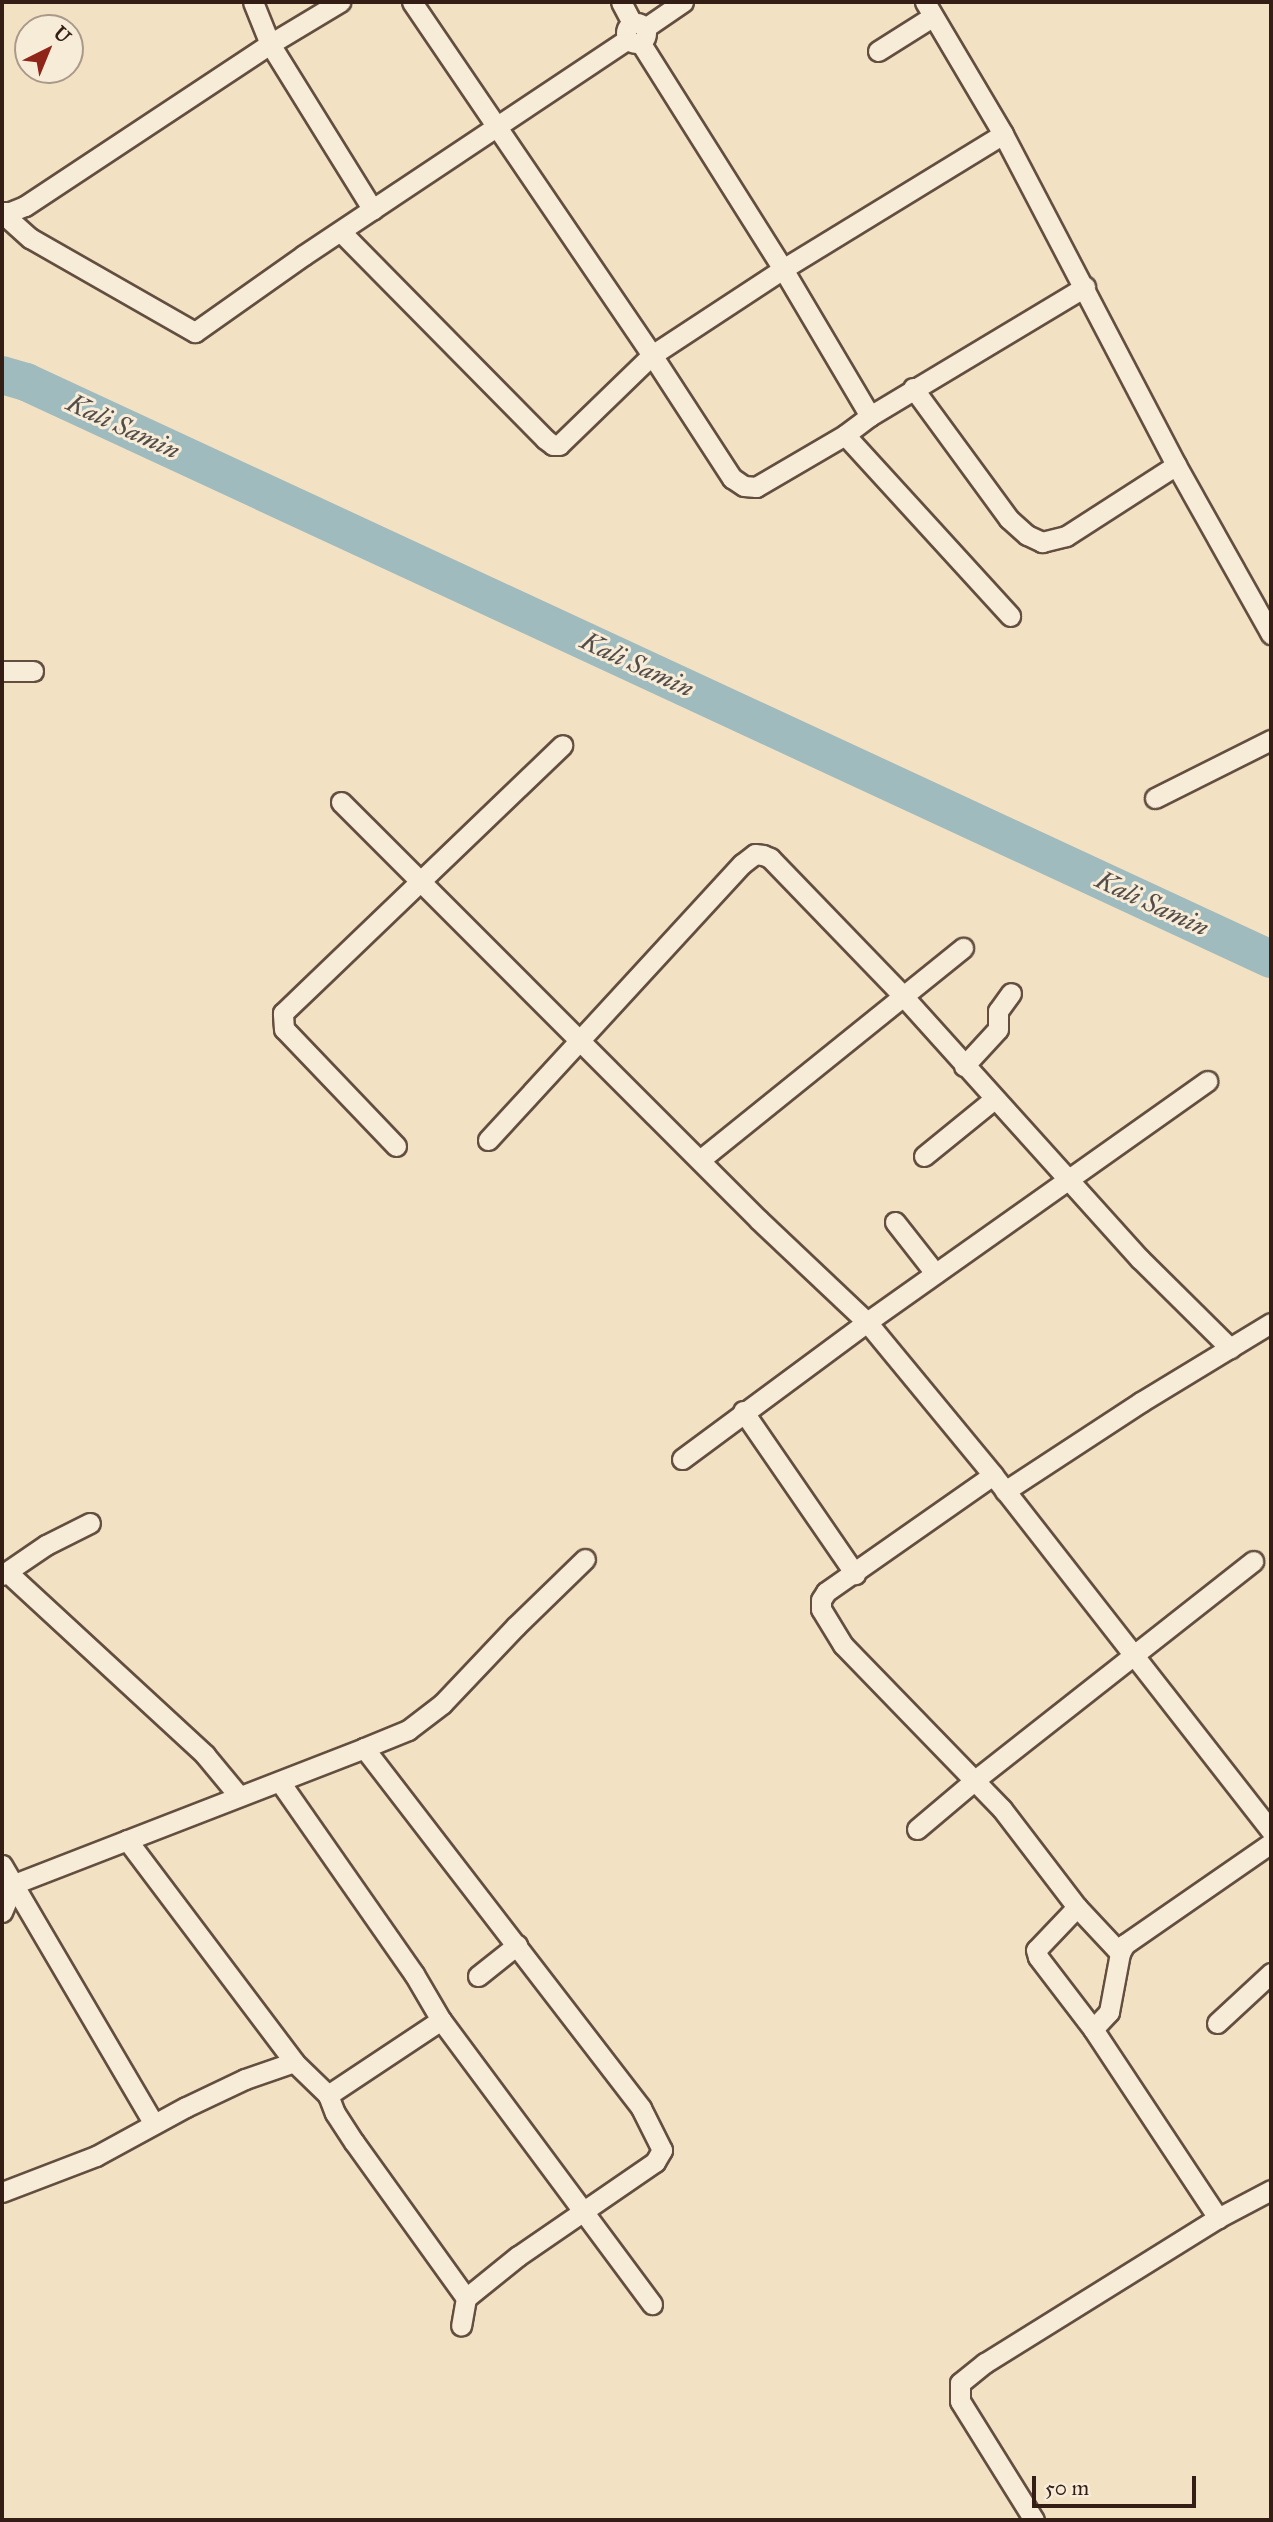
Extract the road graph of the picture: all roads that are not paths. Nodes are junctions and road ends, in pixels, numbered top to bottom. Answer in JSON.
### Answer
{"nodes":[{"id":1,"x":253,"y":2,"type":"edge"},
{"id":2,"x":340,"y":2,"type":"edge"},
{"id":3,"x":412,"y":2,"type":"edge"},
{"id":4,"x":621,"y":2,"type":"edge"},
{"id":5,"x":683,"y":2,"type":"edge"},
{"id":6,"x":929,"y":9,"type":"edge"},
{"id":7,"x":636,"y":33,"type":"junction"},
{"id":8,"x":270,"y":44,"type":"junction"},
{"id":9,"x":878,"y":51,"type":"dead end"},
{"id":10,"x":497,"y":127,"type":"junction"},
{"id":11,"x":1003,"y":134,"type":"junction"},
{"id":12,"x":373,"y":210,"type":"junction"},
{"id":13,"x":2,"y":212,"type":"edge"},
{"id":14,"x":341,"y":232,"type":"junction"},
{"id":15,"x":783,"y":269,"type":"junction"},
{"id":16,"x":1085,"y":287,"type":"junction"},
{"id":17,"x":652,"y":355,"type":"junction"},
{"id":18,"x":914,"y":388,"type":"junction"},
{"id":19,"x":870,"y":415,"type":"junction"},
{"id":20,"x":845,"y":435,"type":"junction"},
{"id":21,"x":1176,"y":465,"type":"junction"},
{"id":22,"x":1010,"y":616,"type":"dead end"},
{"id":23,"x":1271,"y":634,"type":"edge"},
{"id":24,"x":2,"y":671,"type":"edge"},
{"id":25,"x":33,"y":671,"type":"dead end"},
{"id":26,"x":1271,"y":740,"type":"edge"},
{"id":27,"x":562,"y":745,"type":"dead end"},
{"id":28,"x":1155,"y":798,"type":"dead end"},
{"id":29,"x":341,"y":802,"type":"dead end"},
{"id":30,"x":418,"y":881,"type":"junction"},
{"id":31,"x":963,"y":948,"type":"dead end"},
{"id":32,"x":1011,"y":993,"type":"dead end"},
{"id":33,"x":904,"y":997,"type":"junction"},
{"id":34,"x":579,"y":1040,"type":"junction"},
{"id":35,"x":964,"y":1066,"type":"junction"},
{"id":36,"x":1207,"y":1082,"type":"dead end"},
{"id":37,"x":993,"y":1100,"type":"junction"},
{"id":38,"x":488,"y":1140,"type":"dead end"},
{"id":39,"x":396,"y":1146,"type":"dead end"},
{"id":40,"x":924,"y":1156,"type":"dead end"},
{"id":41,"x":700,"y":1160,"type":"junction"},
{"id":42,"x":1065,"y":1180,"type":"junction"},
{"id":43,"x":895,"y":1222,"type":"dead end"},
{"id":44,"x":935,"y":1273,"type":"junction"},
{"id":45,"x":867,"y":1322,"type":"junction"},
{"id":46,"x":1271,"y":1323,"type":"edge"},
{"id":47,"x":1230,"y":1348,"type":"junction"},
{"id":48,"x":743,"y":1411,"type":"junction"},
{"id":49,"x":682,"y":1459,"type":"dead end"},
{"id":50,"x":999,"y":1483,"type":"junction"},
{"id":51,"x":90,"y":1523,"type":"dead end"},
{"id":52,"x":585,"y":1559,"type":"dead end"},
{"id":53,"x":1253,"y":1561,"type":"dead end"},
{"id":54,"x":4,"y":1573,"type":"edge"},
{"id":55,"x":855,"y":1574,"type":"junction"},
{"id":56,"x":1133,"y":1655,"type":"junction"},
{"id":57,"x":364,"y":1748,"type":"junction"},
{"id":58,"x":975,"y":1780,"type":"junction"},
{"id":59,"x":280,"y":1782,"type":"junction"},
{"id":60,"x":239,"y":1796,"type":"junction"},
{"id":61,"x":917,"y":1829,"type":"dead end"},
{"id":62,"x":1271,"y":1831,"type":"edge"},
{"id":63,"x":127,"y":1840,"type":"junction"},
{"id":64,"x":1271,"y":1843,"type":"edge"},
{"id":65,"x":2,"y":1865,"type":"edge"},
{"id":66,"x":14,"y":1884,"type":"junction"},
{"id":67,"x":1077,"y":1907,"type":"junction"},
{"id":68,"x":2,"y":1912,"type":"edge"},
{"id":69,"x":517,"y":1945,"type":"junction"},
{"id":70,"x":1120,"y":1953,"type":"junction"},
{"id":71,"x":1271,"y":1973,"type":"edge"},
{"id":72,"x":478,"y":1976,"type":"dead end"},
{"id":73,"x":442,"y":2020,"type":"junction"},
{"id":74,"x":1217,"y":2023,"type":"dead end"},
{"id":75,"x":1093,"y":2029,"type":"junction"},
{"id":76,"x":294,"y":2062,"type":"junction"},
{"id":77,"x":328,"y":2095,"type":"junction"},
{"id":78,"x":154,"y":2124,"type":"junction"},
{"id":79,"x":1271,"y":2190,"type":"edge"},
{"id":80,"x":2,"y":2192,"type":"edge"},
{"id":81,"x":583,"y":2212,"type":"junction"},
{"id":82,"x":1217,"y":2218,"type":"junction"},
{"id":83,"x":466,"y":2298,"type":"junction"},
{"id":84,"x":652,"y":2304,"type":"dead end"},
{"id":85,"x":461,"y":2326,"type":"dead end"},
{"id":86,"x":1034,"y":2520,"type":"edge"}],
"edges":[{"from":1,"to":8,"type":"street"},
{"from":2,"to":8,"type":"street"},
{"from":3,"to":10,"type":"street"},
{"from":4,"to":7,"type":"street"},
{"from":5,"to":7,"type":"street"},
{"from":6,"to":9,"type":"street"},
{"from":6,"to":11,"type":"street"},
{"from":7,"to":10,"type":"street"},
{"from":7,"to":15,"type":"street"},
{"from":8,"to":12,"type":"street"},
{"from":8,"to":13,"type":"street"},
{"from":10,"to":12,"type":"street"},
{"from":10,"to":17,"type":"street"},
{"from":11,"to":15,"type":"street"},
{"from":11,"to":16,"type":"street"},
{"from":12,"to":14,"type":"street"},
{"from":13,"to":14,"type":"street"},
{"from":14,"to":17,"type":"street"},
{"from":15,"to":17,"type":"street"},
{"from":15,"to":19,"type":"street"},
{"from":16,"to":18,"type":"street"},
{"from":16,"to":21,"type":"street"},
{"from":17,"to":20,"type":"street"},
{"from":18,"to":19,"type":"street"},
{"from":18,"to":21,"type":"street"},
{"from":19,"to":20,"type":"street"},
{"from":20,"to":22,"type":"street"},
{"from":21,"to":23,"type":"street"},
{"from":24,"to":25,"type":"street"},
{"from":26,"to":28,"type":"street"},
{"from":27,"to":30,"type":"street"},
{"from":29,"to":30,"type":"street"},
{"from":30,"to":34,"type":"street"},
{"from":30,"to":39,"type":"street"},
{"from":31,"to":33,"type":"street"},
{"from":32,"to":35,"type":"street"},
{"from":33,"to":34,"type":"street"},
{"from":33,"to":35,"type":"street"},
{"from":33,"to":41,"type":"street"},
{"from":34,"to":38,"type":"street"},
{"from":34,"to":41,"type":"street"},
{"from":35,"to":37,"type":"street"},
{"from":36,"to":42,"type":"street"},
{"from":37,"to":40,"type":"street"},
{"from":37,"to":42,"type":"street"},
{"from":41,"to":45,"type":"street"},
{"from":42,"to":44,"type":"street"},
{"from":42,"to":47,"type":"street"},
{"from":43,"to":44,"type":"street"},
{"from":44,"to":45,"type":"street"},
{"from":45,"to":48,"type":"street"},
{"from":45,"to":50,"type":"street"},
{"from":46,"to":47,"type":"street"},
{"from":47,"to":50,"type":"street"},
{"from":48,"to":49,"type":"street"},
{"from":48,"to":55,"type":"street"},
{"from":50,"to":55,"type":"street"},
{"from":50,"to":56,"type":"street"},
{"from":51,"to":54,"type":"street"},
{"from":52,"to":57,"type":"street"},
{"from":53,"to":56,"type":"street"},
{"from":54,"to":60,"type":"street"},
{"from":55,"to":58,"type":"street"},
{"from":56,"to":58,"type":"street"},
{"from":56,"to":62,"type":"street"},
{"from":57,"to":59,"type":"street"},
{"from":57,"to":69,"type":"street"},
{"from":58,"to":61,"type":"street"},
{"from":58,"to":67,"type":"street"},
{"from":59,"to":60,"type":"street"},
{"from":59,"to":73,"type":"street"},
{"from":60,"to":63,"type":"street"},
{"from":63,"to":66,"type":"street"},
{"from":63,"to":76,"type":"street"},
{"from":64,"to":70,"type":"street"},
{"from":65,"to":66,"type":"street"},
{"from":66,"to":68,"type":"street"},
{"from":66,"to":78,"type":"street"},
{"from":67,"to":70,"type":"street"},
{"from":67,"to":75,"type":"street"},
{"from":69,"to":72,"type":"street"},
{"from":69,"to":81,"type":"street"},
{"from":70,"to":75,"type":"street"},
{"from":71,"to":74,"type":"street"},
{"from":73,"to":77,"type":"street"},
{"from":73,"to":81,"type":"street"},
{"from":75,"to":82,"type":"street"},
{"from":76,"to":77,"type":"street"},
{"from":76,"to":78,"type":"street"},
{"from":77,"to":83,"type":"street"},
{"from":78,"to":80,"type":"street"},
{"from":79,"to":82,"type":"street"},
{"from":81,"to":83,"type":"street"},
{"from":81,"to":84,"type":"street"},
{"from":82,"to":86,"type":"street"},
{"from":83,"to":85,"type":"street"}]}
